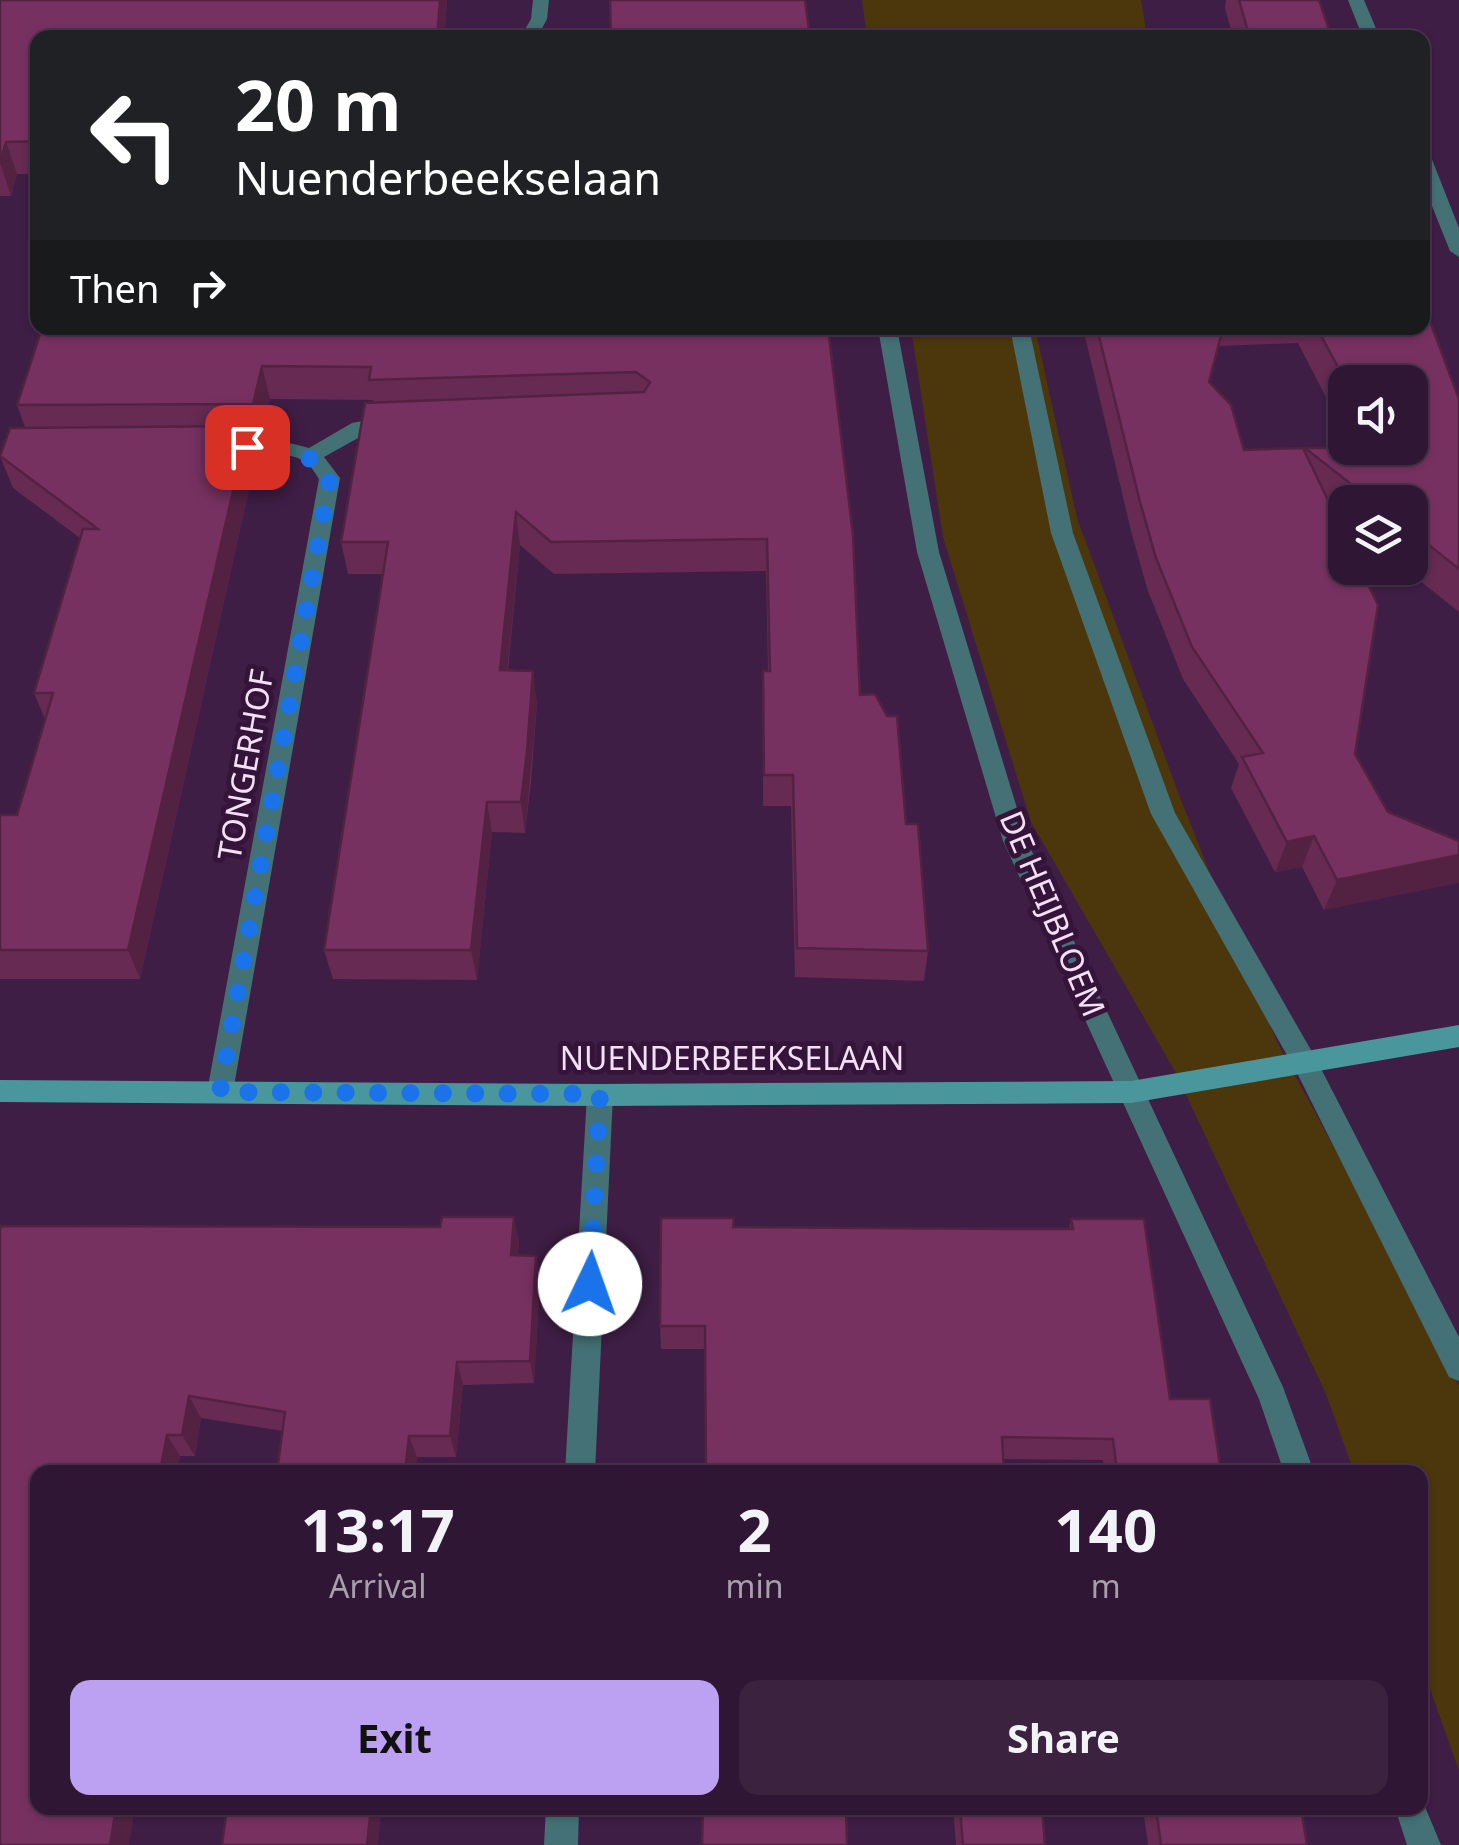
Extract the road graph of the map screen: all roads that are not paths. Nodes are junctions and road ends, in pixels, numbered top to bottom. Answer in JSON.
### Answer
{"nodes":[{"id":1,"x":541,"y":0,"type":"edge"},
{"id":2,"x":1356,"y":0,"type":"edge"},
{"id":3,"x":533,"y":30,"type":"edge"},
{"id":4,"x":1369,"y":30,"type":"edge"},
{"id":5,"x":1430,"y":177,"type":"edge"},
{"id":6,"x":1459,"y":251,"type":"edge"},
{"id":7,"x":888,"y":335,"type":"edge"},
{"id":8,"x":1020,"y":335,"type":"edge"},
{"id":9,"x":413,"y":422,"type":"edge"},
{"id":10,"x":207,"y":448,"type":"edge"},
{"id":11,"x":312,"y":456,"type":"junction"},
{"id":12,"x":1459,"y":1036,"type":"edge"},
{"id":13,"x":1306,"y":1064,"type":"junction"},
{"id":14,"x":0,"y":1091,"type":"edge"},
{"id":15,"x":220,"y":1092,"type":"junction"},
{"id":16,"x":1131,"y":1092,"type":"junction"},
{"id":17,"x":600,"y":1094,"type":"junction"},
{"id":18,"x":1459,"y":1367,"type":"edge"},
{"id":19,"x":580,"y":1465,"type":"edge"},
{"id":20,"x":1297,"y":1465,"type":"edge"},
{"id":21,"x":563,"y":1815,"type":"edge"},
{"id":22,"x":1414,"y":1815,"type":"edge"},
{"id":23,"x":561,"y":1845,"type":"edge"},
{"id":24,"x":1424,"y":1845,"type":"edge"}],
"edges":[{"from":1,"to":3,"type":"street"},
{"from":2,"to":4,"type":"street"},
{"from":5,"to":6,"type":"street"},
{"from":7,"to":16,"type":"street","name":"DE HEIJBLOEM"},
{"from":8,"to":13,"type":"street"},
{"from":9,"to":11,"type":"street"},
{"from":10,"to":11,"type":"street"},
{"from":11,"to":15,"type":"street","name":"TONGERHOF"},
{"from":12,"to":13,"type":"street","name":"NUENDERBEEKSELAAN"},
{"from":13,"to":16,"type":"street","name":"NUENDERBEEKSELAAN"},
{"from":13,"to":18,"type":"street"},
{"from":14,"to":15,"type":"street","name":"NUENDERBEEKSELAAN"},
{"from":15,"to":17,"type":"street","name":"NUENDERBEEKSELAAN"},
{"from":16,"to":17,"type":"street","name":"NUENDERBEEKSELAAN"},
{"from":16,"to":20,"type":"street","name":"DE HEIJBLOEM"},
{"from":17,"to":19,"type":"street"},
{"from":21,"to":23,"type":"street"},
{"from":22,"to":24,"type":"street"}]}
